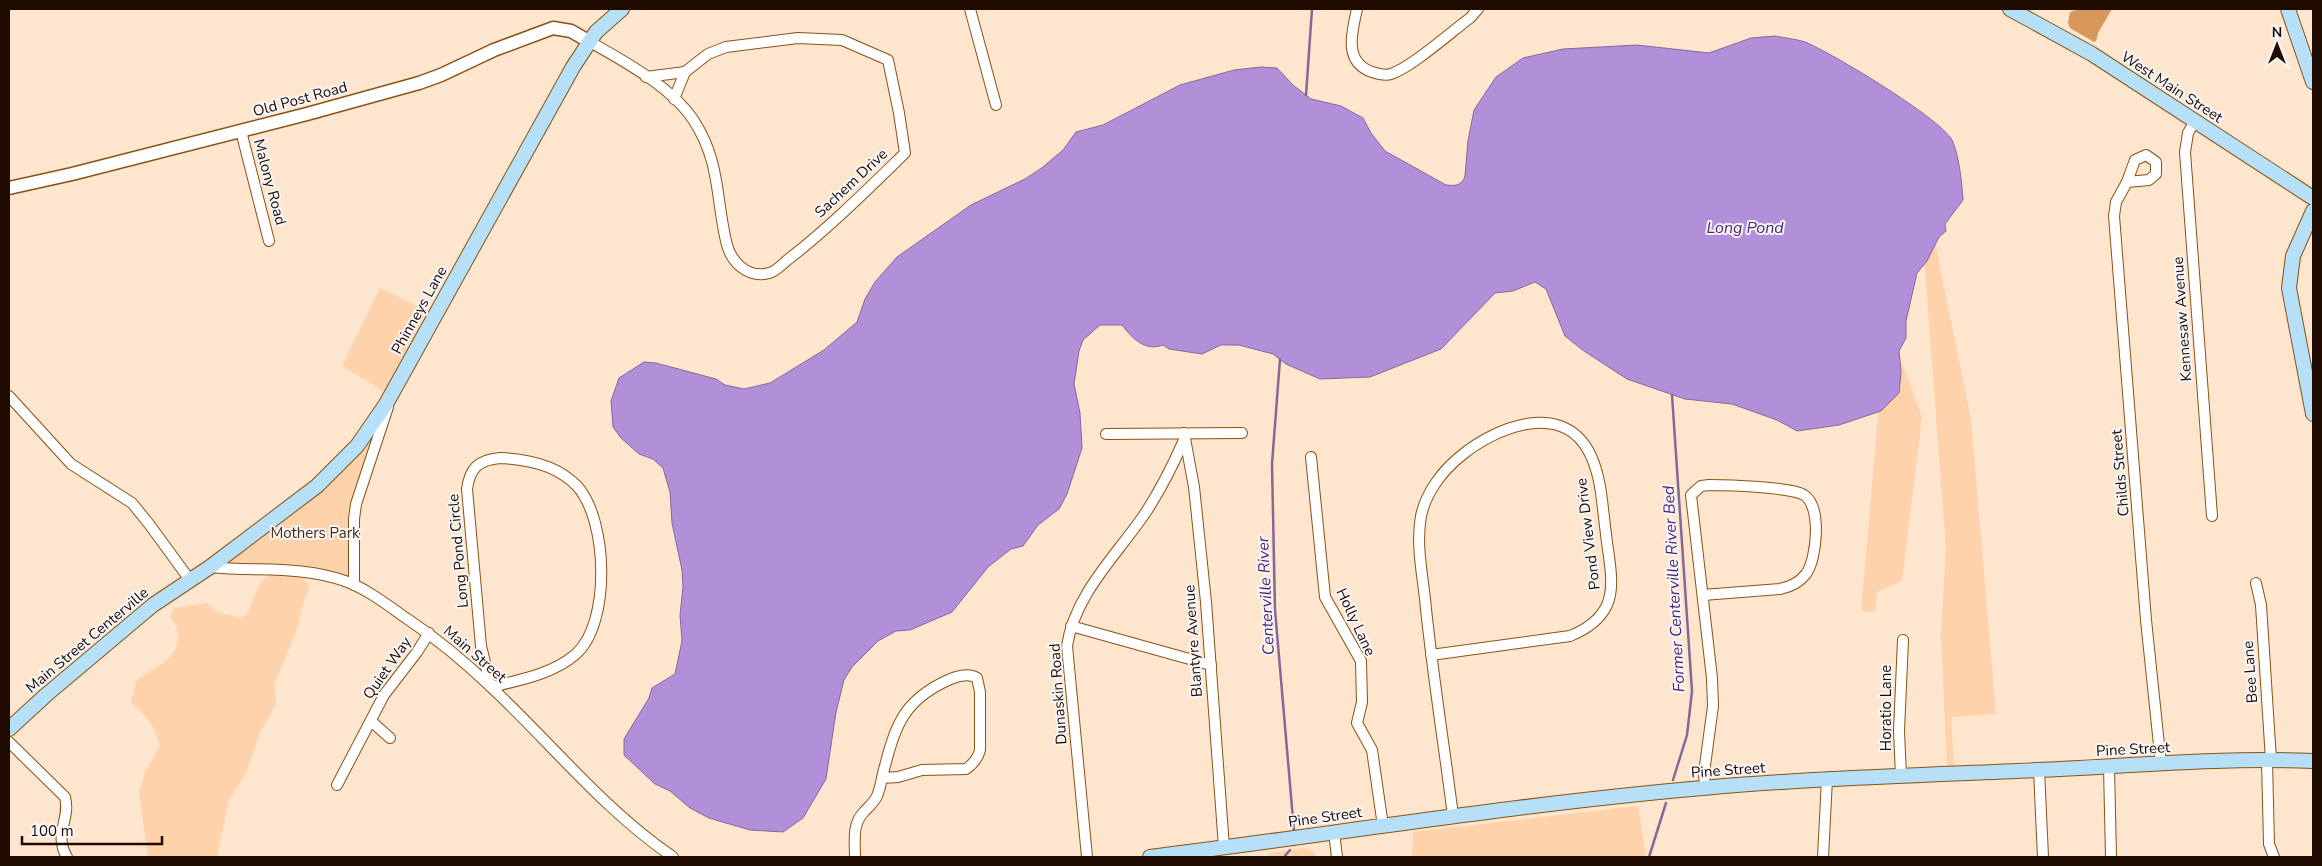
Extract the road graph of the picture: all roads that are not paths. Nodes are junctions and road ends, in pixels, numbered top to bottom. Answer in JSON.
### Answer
{"nodes":[{"id":1,"x":622,"y":9,"type":"edge"},
{"id":2,"x":970,"y":9,"type":"edge"},
{"id":3,"x":1357,"y":9,"type":"edge"},
{"id":4,"x":1478,"y":9,"type":"edge"},
{"id":5,"x":2011,"y":9,"type":"edge"},
{"id":6,"x":2288,"y":9,"type":"edge"},
{"id":7,"x":590,"y":42,"type":"junction"},
{"id":8,"x":685,"y":72,"type":"junction"},
{"id":9,"x":646,"y":77,"type":"junction"},
{"id":10,"x":2313,"y":82,"type":"edge"},
{"id":11,"x":674,"y":98,"type":"junction"},
{"id":12,"x":996,"y":105,"type":"dead end"},
{"id":13,"x":2195,"y":121,"type":"junction"},
{"id":14,"x":241,"y":131,"type":"junction"},
{"id":15,"x":2127,"y":182,"type":"dead end"},
{"id":16,"x":9,"y":188,"type":"edge"},
{"id":17,"x":2313,"y":198,"type":"edge"},
{"id":18,"x":2313,"y":211,"type":"edge"},
{"id":19,"x":269,"y":241,"type":"dead end"},
{"id":20,"x":397,"y":383,"type":"junction"},
{"id":21,"x":9,"y":396,"type":"edge"},
{"id":22,"x":2313,"y":414,"type":"edge"},
{"id":23,"x":1242,"y":433,"type":"dead end"},
{"id":24,"x":1106,"y":434,"type":"dead end"},
{"id":25,"x":1184,"y":437,"type":"junction"},
{"id":26,"x":1311,"y":457,"type":"dead end"},
{"id":27,"x":2212,"y":516,"type":"dead end"},
{"id":28,"x":210,"y":567,"type":"junction"},
{"id":29,"x":190,"y":580,"type":"junction"},
{"id":30,"x":2256,"y":583,"type":"dead end"},
{"id":31,"x":354,"y":585,"type":"junction"},
{"id":32,"x":1703,"y":595,"type":"junction"},
{"id":33,"x":1071,"y":626,"type":"junction"},
{"id":34,"x":428,"y":634,"type":"junction"},
{"id":35,"x":1903,"y":640,"type":"dead end"},
{"id":36,"x":1431,"y":655,"type":"junction"},
{"id":37,"x":1211,"y":665,"type":"junction"},
{"id":38,"x":491,"y":687,"type":"junction"},
{"id":39,"x":370,"y":720,"type":"junction"},
{"id":40,"x":9,"y":729,"type":"edge"},
{"id":41,"x":390,"y":738,"type":"dead end"},
{"id":42,"x":9,"y":742,"type":"edge"},
{"id":43,"x":2269,"y":760,"type":"junction"},
{"id":44,"x":2313,"y":761,"type":"edge"},
{"id":45,"x":2161,"y":764,"type":"junction"},
{"id":46,"x":2109,"y":767,"type":"junction"},
{"id":47,"x":2039,"y":770,"type":"junction"},
{"id":48,"x":1902,"y":776,"type":"junction"},
{"id":49,"x":882,"y":778,"type":"junction"},
{"id":50,"x":1826,"y":779,"type":"junction"},
{"id":51,"x":337,"y":785,"type":"dead end"},
{"id":52,"x":1705,"y":788,"type":"junction"},
{"id":53,"x":1453,"y":816,"type":"junction"},
{"id":54,"x":1383,"y":826,"type":"junction"},
{"id":55,"x":1334,"y":832,"type":"junction"},
{"id":56,"x":1224,"y":847,"type":"junction"},
{"id":57,"x":1336,"y":856,"type":"edge"},
{"id":58,"x":67,"y":857,"type":"edge"},
{"id":59,"x":673,"y":857,"type":"edge"},
{"id":60,"x":855,"y":857,"type":"edge"},
{"id":61,"x":1087,"y":857,"type":"edge"},
{"id":62,"x":1150,"y":857,"type":"edge"},
{"id":63,"x":1822,"y":857,"type":"edge"},
{"id":64,"x":2043,"y":857,"type":"edge"},
{"id":65,"x":2110,"y":857,"type":"edge"},
{"id":66,"x":2274,"y":857,"type":"edge"}],
"edges":[{"from":1,"to":7,"type":"main road","name":"Phinneys Lane"},
{"from":2,"to":12,"type":"street"},
{"from":3,"to":4,"type":"street"},
{"from":5,"to":13,"type":"main road","name":"West Main Street"},
{"from":6,"to":10,"type":"main road"},
{"from":7,"to":9,"type":"street","name":"Sachem Drive"},
{"from":7,"to":14,"type":"street","name":"Old Post Road"},
{"from":7,"to":20,"type":"main road","name":"Phinneys Lane"},
{"from":8,"to":9,"type":"street"},
{"from":8,"to":11,"type":"street","name":"Sachem Drive"},
{"from":8,"to":11,"type":"street","name":"Sachem Drive"},
{"from":9,"to":11,"type":"street","name":"Sachem Drive"},
{"from":13,"to":17,"type":"main road","name":"West Main Street"},
{"from":13,"to":27,"type":"street","name":"Kennesaw Avenue"},
{"from":14,"to":16,"type":"street","name":"Old Post Road"},
{"from":14,"to":19,"type":"street","name":"Malony Road"},
{"from":15,"to":45,"type":"street","name":"Childs Street"},
{"from":18,"to":22,"type":"main road"},
{"from":20,"to":28,"type":"main road","name":"Phinneys Lane"},
{"from":20,"to":31,"type":"street"},
{"from":21,"to":29,"type":"street"},
{"from":23,"to":25,"type":"street"},
{"from":24,"to":25,"type":"street"},
{"from":25,"to":33,"type":"street","name":"Dunaskin Road"},
{"from":25,"to":37,"type":"street","name":"Blantyre Avenue"},
{"from":26,"to":54,"type":"street","name":"Holly Lane"},
{"from":28,"to":29,"type":"main road","name":"Phinneys Lane"},
{"from":28,"to":31,"type":"street","name":"Main Street"},
{"from":29,"to":40,"type":"main road","name":"Main Street Centerville"},
{"from":30,"to":43,"type":"street","name":"Bee Lane"},
{"from":31,"to":34,"type":"street","name":"Main Street"},
{"from":32,"to":32,"type":"street"},
{"from":32,"to":52,"type":"street"},
{"from":33,"to":37,"type":"street"},
{"from":33,"to":61,"type":"street","name":"Dunaskin Road"},
{"from":34,"to":38,"type":"street","name":"Main Street"},
{"from":34,"to":39,"type":"street","name":"Quiet Way"},
{"from":35,"to":48,"type":"street","name":"Horatio Lane"},
{"from":36,"to":36,"type":"street","name":"Pond View Drive"},
{"from":36,"to":53,"type":"street","name":"Pond View Drive"},
{"from":37,"to":56,"type":"street","name":"Blantyre Avenue"},
{"from":38,"to":38,"type":"street","name":"Long Pond Circle"},
{"from":38,"to":59,"type":"street","name":"Main Street"},
{"from":39,"to":41,"type":"street","name":"Quiet Way"},
{"from":39,"to":51,"type":"street","name":"Quiet Way"},
{"from":42,"to":58,"type":"street"},
{"from":43,"to":44,"type":"main road","name":"Pine Street"},
{"from":43,"to":45,"type":"main road","name":"Pine Street"},
{"from":43,"to":66,"type":"street","name":"Bee Lane"},
{"from":45,"to":46,"type":"main road","name":"Pine Street"},
{"from":46,"to":47,"type":"main road","name":"Pine Street"},
{"from":46,"to":65,"type":"street"},
{"from":47,"to":48,"type":"main road","name":"Pine Street"},
{"from":47,"to":64,"type":"street"},
{"from":48,"to":50,"type":"main road","name":"Pine Street"},
{"from":49,"to":49,"type":"street"},
{"from":49,"to":60,"type":"street"},
{"from":50,"to":52,"type":"main road","name":"Pine Street"},
{"from":50,"to":63,"type":"street"},
{"from":52,"to":53,"type":"main road","name":"Pine Street"},
{"from":53,"to":54,"type":"main road","name":"Pine Street"},
{"from":54,"to":55,"type":"main road","name":"Pine Street"},
{"from":55,"to":56,"type":"main road","name":"Pine Street"},
{"from":55,"to":57,"type":"street"},
{"from":56,"to":62,"type":"main road","name":"Pine Street"}]}
